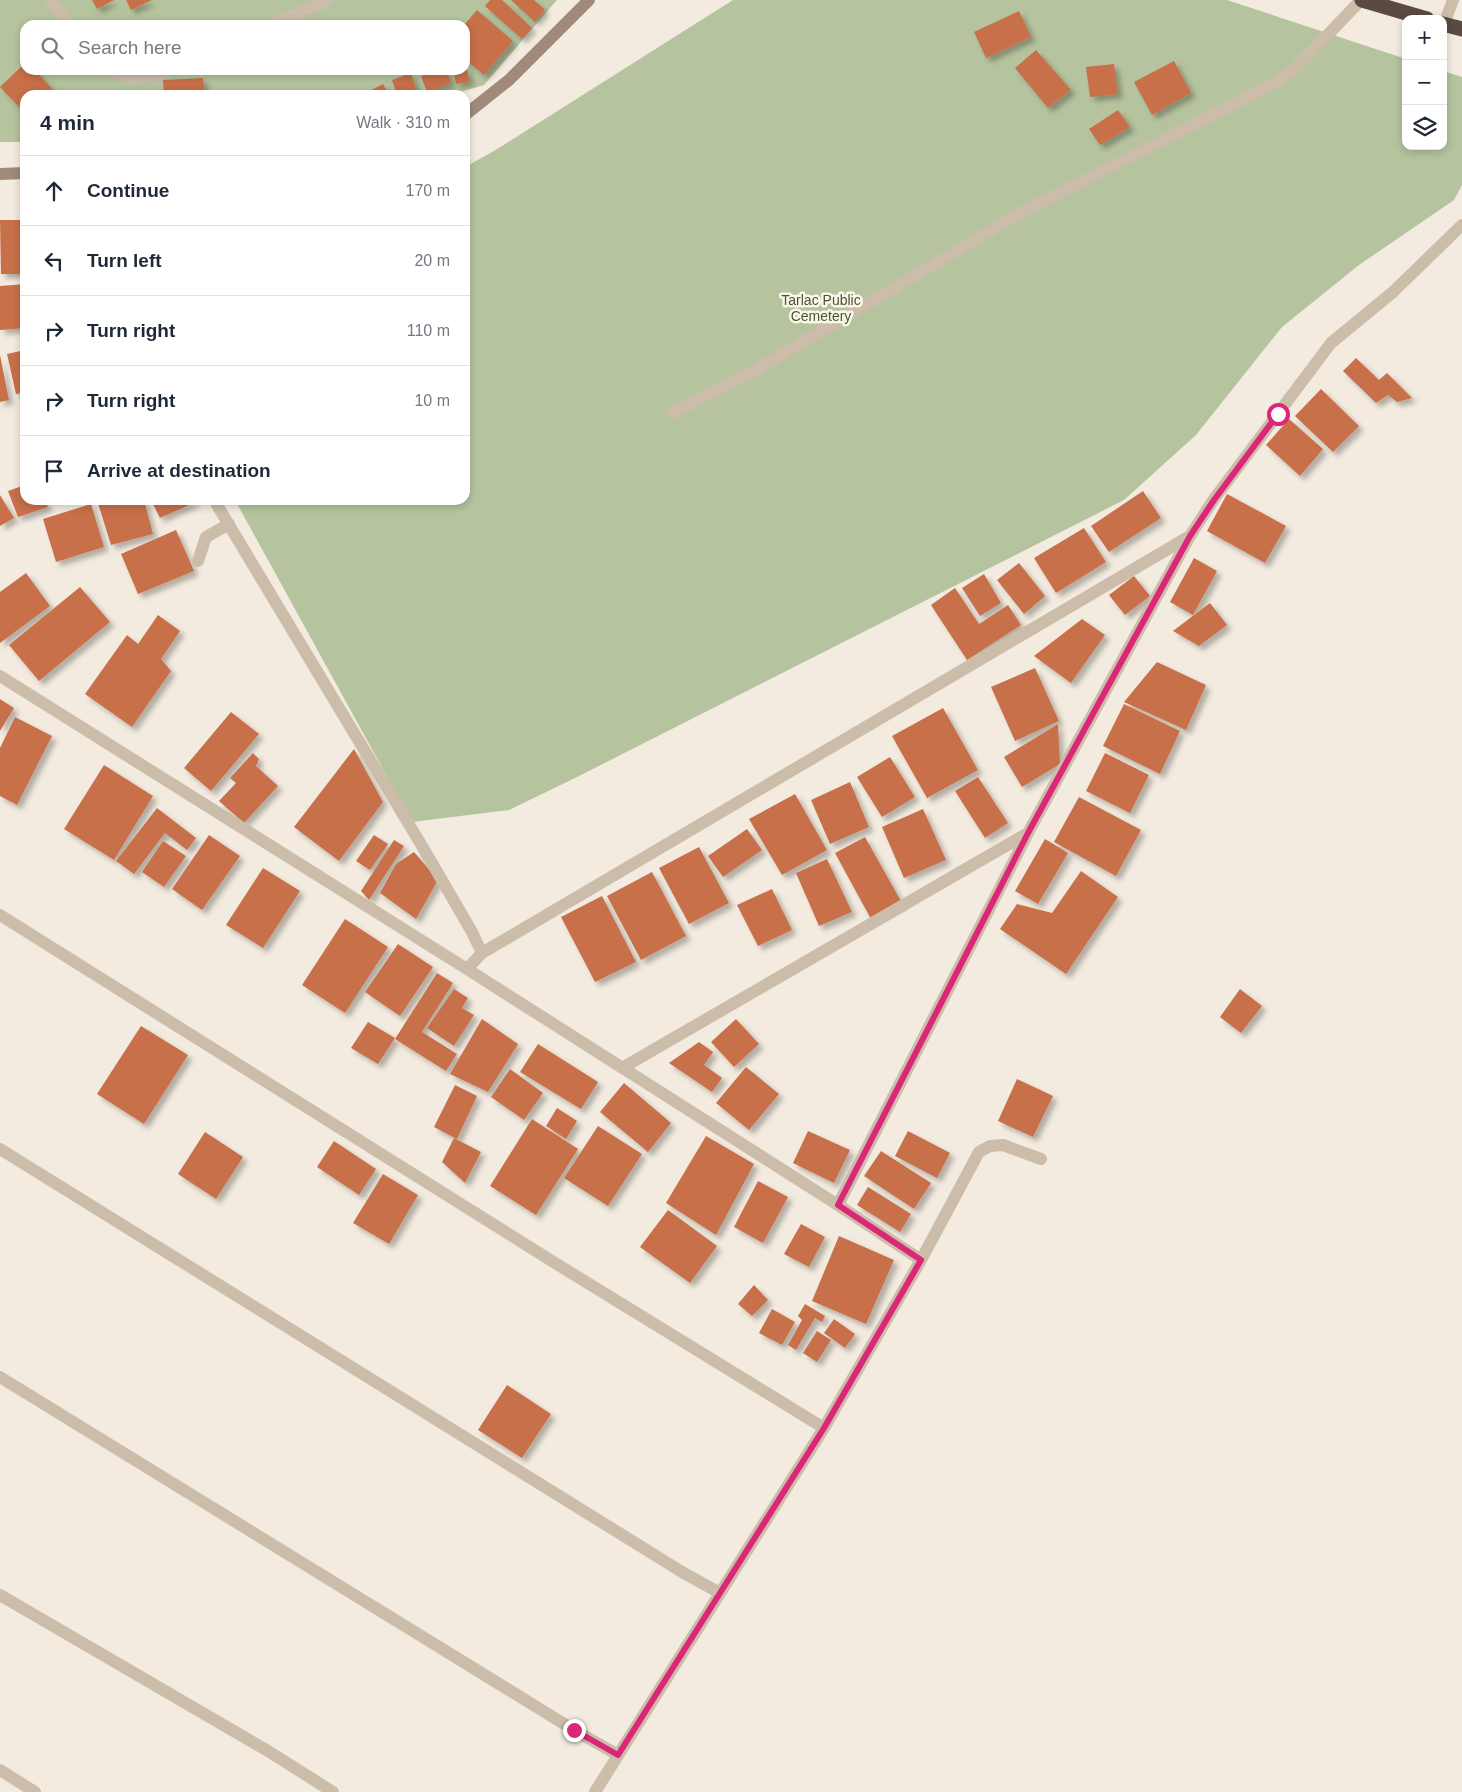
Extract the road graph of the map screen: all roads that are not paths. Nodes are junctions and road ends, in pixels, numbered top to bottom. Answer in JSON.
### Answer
{"nodes":[{"id":1,"x":50,"y":0,"type":"edge"},
{"id":2,"x":327,"y":0,"type":"edge"},
{"id":3,"x":589,"y":0,"type":"edge"},
{"id":4,"x":1361,"y":0,"type":"edge"},
{"id":5,"x":1452,"y":0,"type":"edge"},
{"id":6,"x":1412,"y":15,"type":"edge"},
{"id":7,"x":1447,"y":15,"type":"edge"},
{"id":8,"x":66,"y":20,"type":"edge"},
{"id":9,"x":282,"y":20,"type":"edge"},
{"id":10,"x":1447,"y":25,"type":"edge"},
{"id":11,"x":1462,"y":29,"type":"edge"},
{"id":12,"x":122,"y":75,"type":"edge"},
{"id":13,"x":161,"y":75,"type":"edge"},
{"id":14,"x":470,"y":111,"type":"edge"},
{"id":15,"x":20,"y":173,"type":"edge"},
{"id":16,"x":0,"y":174,"type":"edge"},
{"id":17,"x":1462,"y":225,"type":"edge"},
{"id":18,"x":672,"y":413,"type":"dead end"},
{"id":19,"x":217,"y":505,"type":"edge"},
{"id":20,"x":229,"y":524,"type":"junction"},
{"id":21,"x":1190,"y":536,"type":"junction"},
{"id":22,"x":198,"y":562,"type":"dead end"},
{"id":23,"x":0,"y":676,"type":"edge"},
{"id":24,"x":1028,"y":833,"type":"junction"},
{"id":25,"x":0,"y":915,"type":"edge"},
{"id":26,"x":482,"y":953,"type":"junction"},
{"id":27,"x":467,"y":969,"type":"junction"},
{"id":28,"x":622,"y":1068,"type":"junction"},
{"id":29,"x":0,"y":1149,"type":"edge"},
{"id":30,"x":1041,"y":1159,"type":"dead end"},
{"id":31,"x":838,"y":1205,"type":"junction"},
{"id":32,"x":921,"y":1260,"type":"junction"},
{"id":33,"x":0,"y":1377,"type":"edge"},
{"id":34,"x":824,"y":1428,"type":"junction"},
{"id":35,"x":720,"y":1593,"type":"junction"},
{"id":36,"x":0,"y":1595,"type":"edge"},
{"id":37,"x":618,"y":1755,"type":"junction"},
{"id":38,"x":0,"y":1770,"type":"edge"},
{"id":39,"x":35,"y":1792,"type":"edge"},
{"id":40,"x":333,"y":1792,"type":"edge"},
{"id":41,"x":595,"y":1792,"type":"edge"}],
"edges":[{"from":1,"to":8,"type":"street"},
{"from":2,"to":9,"type":"street"},
{"from":3,"to":14,"type":"street"},
{"from":4,"to":6,"type":"highway"},
{"from":4,"to":18,"type":"street"},
{"from":5,"to":7,"type":"street"},
{"from":10,"to":11,"type":"highway"},
{"from":12,"to":13,"type":"street"},
{"from":15,"to":16,"type":"street"},
{"from":17,"to":21,"type":"street"},
{"from":19,"to":20,"type":"street"},
{"from":20,"to":22,"type":"street"},
{"from":20,"to":26,"type":"street"},
{"from":21,"to":24,"type":"street"},
{"from":21,"to":26,"type":"street"},
{"from":23,"to":27,"type":"street"},
{"from":24,"to":28,"type":"street"},
{"from":24,"to":31,"type":"street"},
{"from":25,"to":34,"type":"street"},
{"from":26,"to":27,"type":"street"},
{"from":27,"to":28,"type":"street"},
{"from":28,"to":31,"type":"street"},
{"from":29,"to":35,"type":"street"},
{"from":30,"to":32,"type":"street"},
{"from":31,"to":32,"type":"street"},
{"from":32,"to":34,"type":"street"},
{"from":33,"to":37,"type":"street"},
{"from":34,"to":35,"type":"street"},
{"from":35,"to":37,"type":"street"},
{"from":36,"to":40,"type":"street"},
{"from":37,"to":41,"type":"street"},
{"from":38,"to":39,"type":"street"}]}
